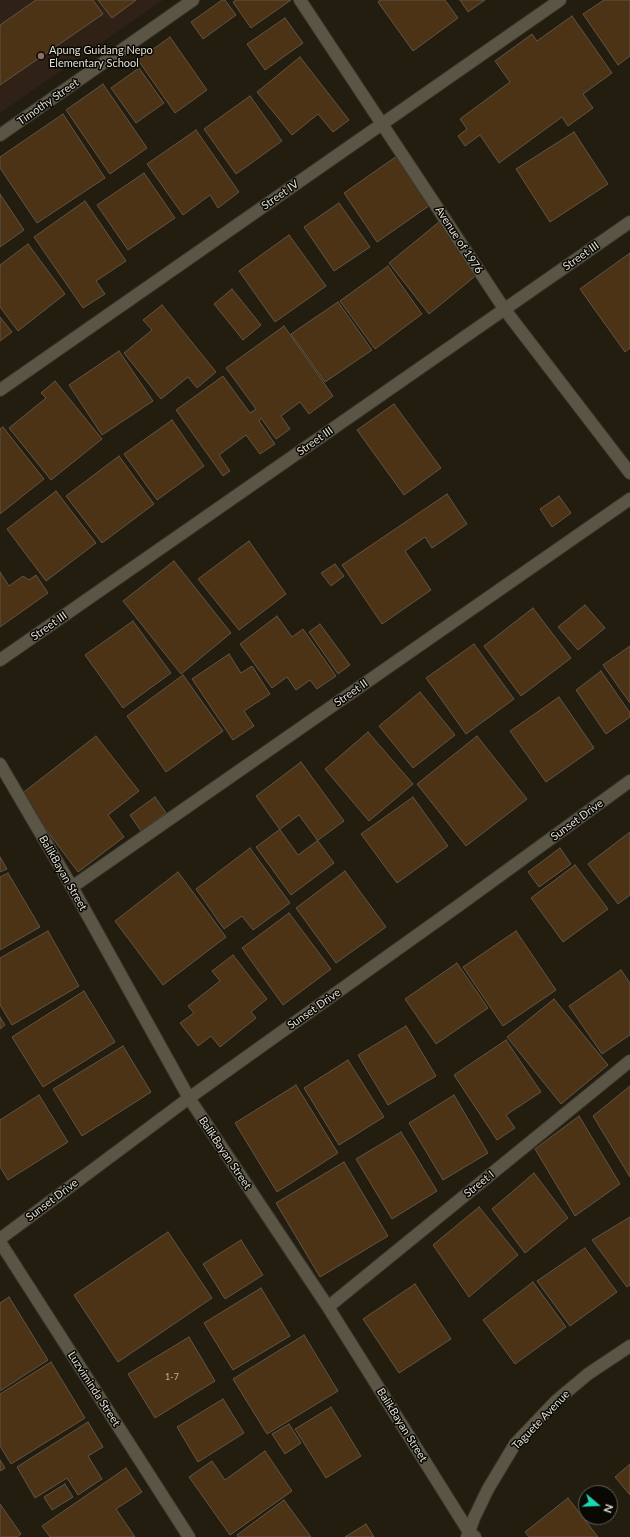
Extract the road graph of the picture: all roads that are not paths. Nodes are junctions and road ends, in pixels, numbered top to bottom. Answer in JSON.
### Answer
{"nodes":[{"id":1,"x":193,"y":0,"type":"edge"},
{"id":2,"x":300,"y":0,"type":"edge"},
{"id":3,"x":560,"y":0,"type":"edge"},
{"id":4,"x":382,"y":124,"type":"junction"},
{"id":5,"x":0,"y":135,"type":"edge"},
{"id":6,"x":630,"y":222,"type":"edge"},
{"id":7,"x":505,"y":310,"type":"junction"},
{"id":8,"x":0,"y":390,"type":"edge"},
{"id":9,"x":630,"y":473,"type":"edge"},
{"id":10,"x":630,"y":499,"type":"edge"},
{"id":11,"x":0,"y":660,"type":"edge"},
{"id":12,"x":0,"y":764,"type":"edge"},
{"id":13,"x":630,"y":781,"type":"edge"},
{"id":14,"x":72,"y":888,"type":"junction"},
{"id":15,"x":630,"y":1061,"type":"edge"},
{"id":16,"x":188,"y":1098,"type":"junction"},
{"id":17,"x":0,"y":1240,"type":"edge"},
{"id":18,"x":328,"y":1307,"type":"junction"},
{"id":19,"x":630,"y":1346,"type":"edge"},
{"id":20,"x":470,"y":1535,"type":"edge"},
{"id":21,"x":189,"y":1537,"type":"edge"}],
"edges":[{"from":1,"to":5,"type":"street","name":"Timothy Street"},
{"from":2,"to":4,"type":"street","name":"Avenue of 1976"},
{"from":3,"to":4,"type":"street","name":"Street IV"},
{"from":4,"to":7,"type":"street","name":"Avenue of 1976"},
{"from":4,"to":8,"type":"street","name":"Street IV"},
{"from":6,"to":7,"type":"street","name":"Street III"},
{"from":7,"to":9,"type":"street","name":"Avenue of 1976"},
{"from":7,"to":11,"type":"street","name":"Street III"},
{"from":10,"to":14,"type":"street","name":"Street II"},
{"from":12,"to":14,"type":"street","name":"BalikBayan Street"},
{"from":13,"to":16,"type":"street","name":"Sunset Drive"},
{"from":14,"to":16,"type":"street","name":"BalikBayan Street"},
{"from":15,"to":18,"type":"street","name":"Street I"},
{"from":16,"to":17,"type":"street","name":"Sunset Drive"},
{"from":16,"to":18,"type":"street","name":"BalikBayan Street"},
{"from":17,"to":21,"type":"street","name":"Luzviminda Street"},
{"from":18,"to":20,"type":"street","name":"BalikBayan Street"},
{"from":19,"to":20,"type":"street","name":"Taguete Avenue"}]}
